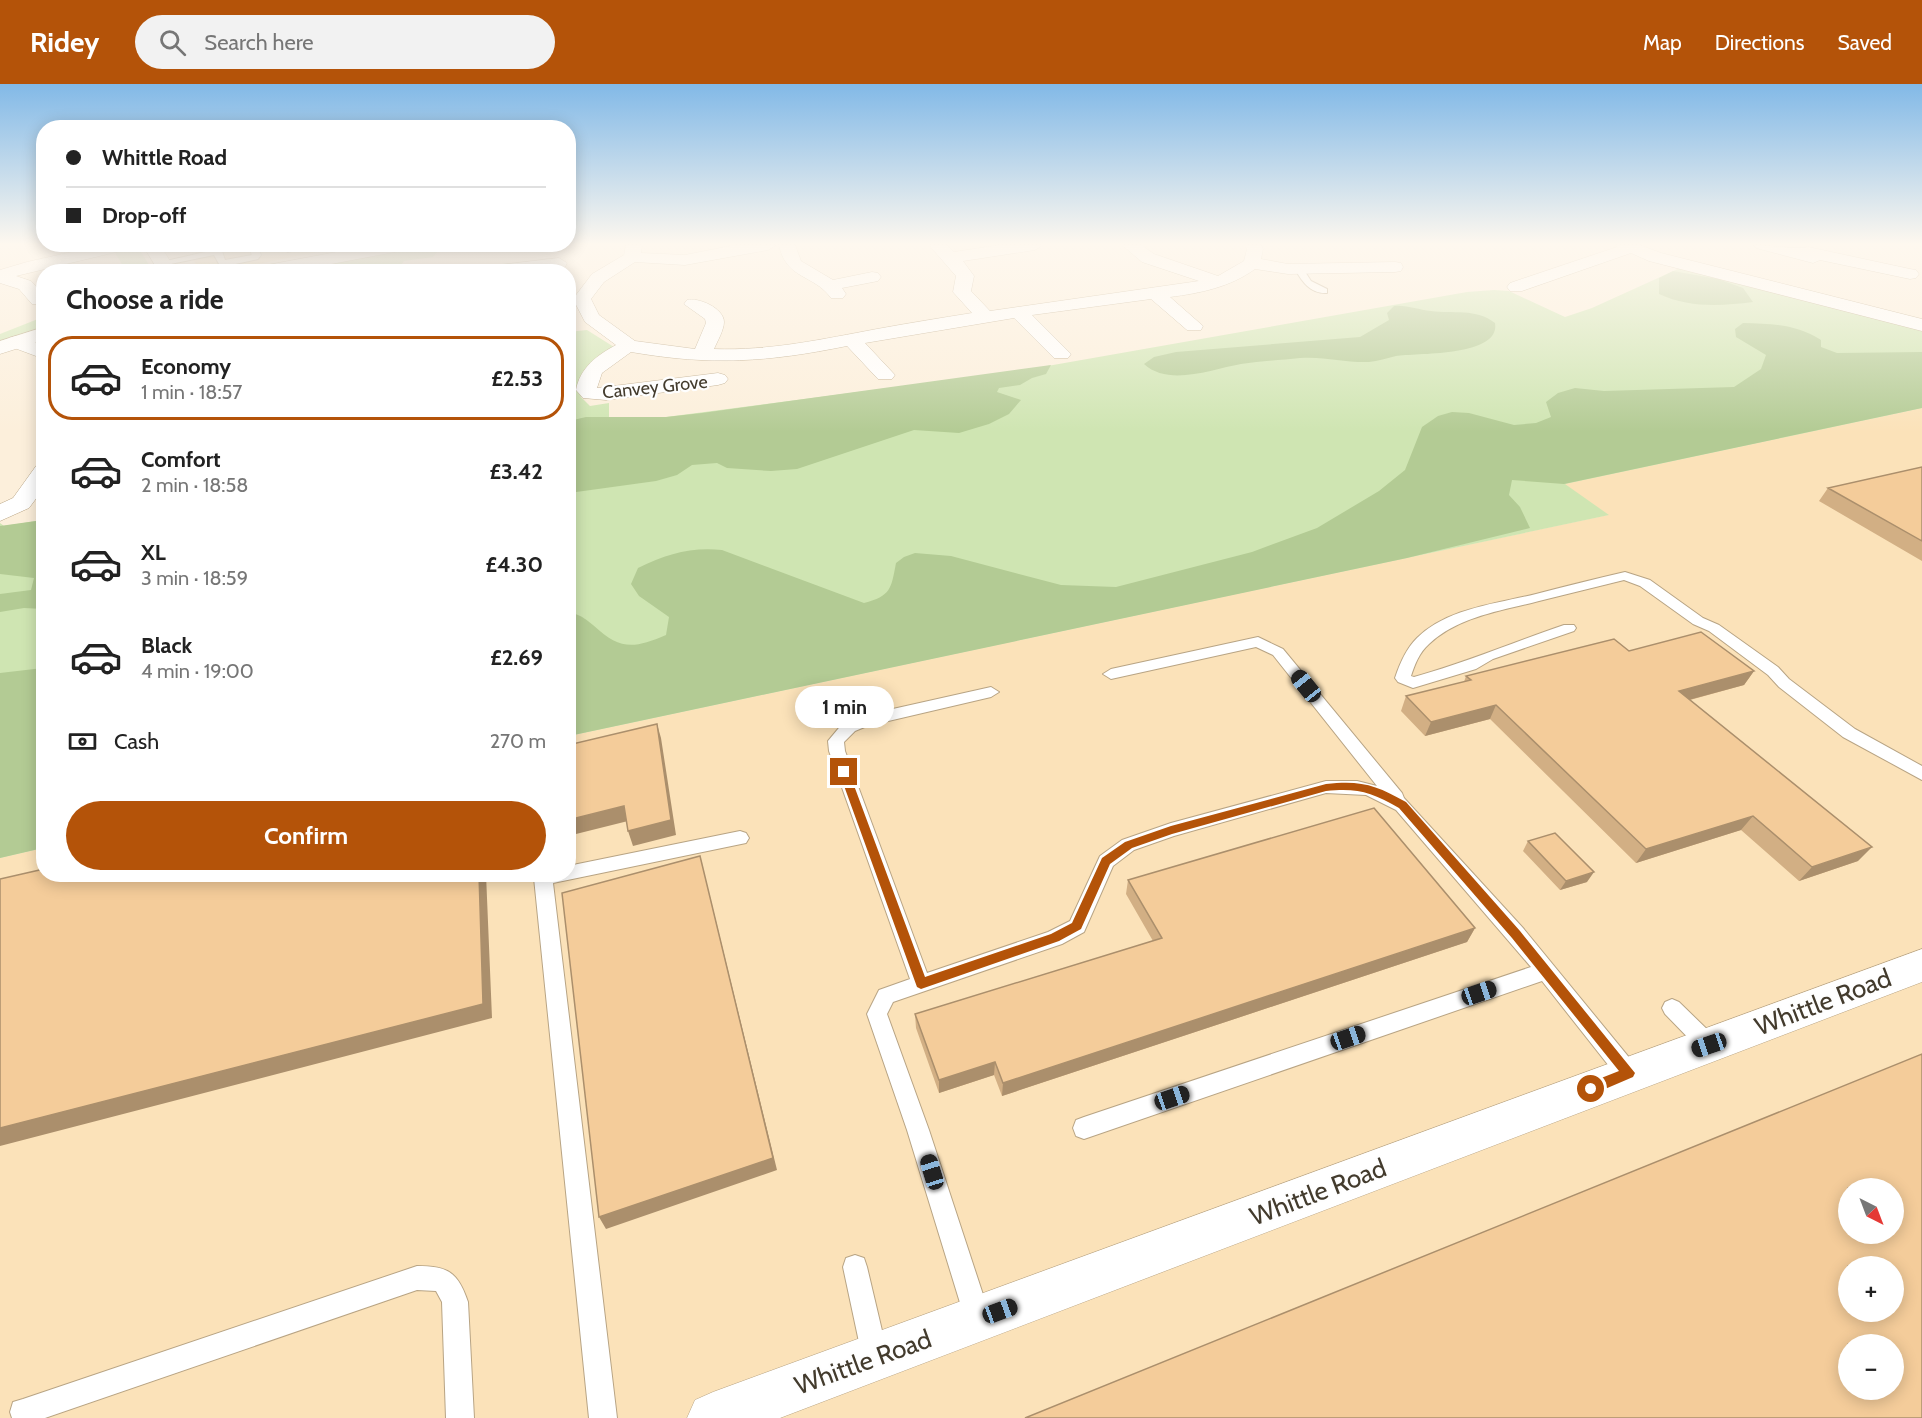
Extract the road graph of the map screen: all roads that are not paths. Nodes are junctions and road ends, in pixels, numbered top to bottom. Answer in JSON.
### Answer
{"nodes":[{"id":1,"x":582,"y":307,"type":"edge"},
{"id":2,"x":698,"y":307,"type":"edge"},
{"id":3,"x":977,"y":307,"type":"edge"},
{"id":4,"x":1047,"y":307,"type":"edge"},
{"id":5,"x":1172,"y":307,"type":"edge"},
{"id":6,"x":1852,"y":307,"type":"edge"},
{"id":7,"x":1019,"y":312,"type":"junction"},
{"id":8,"x":986,"y":316,"type":"junction"},
{"id":9,"x":1922,"y":325,"type":"edge"},
{"id":10,"x":1194,"y":326,"type":"dead end"},
{"id":11,"x":36,"y":336,"type":"edge"},
{"id":12,"x":853,"y":341,"type":"junction"},
{"id":13,"x":8,"y":345,"type":"edge"},
{"id":14,"x":629,"y":346,"type":"junction"},
{"id":15,"x":36,"y":351,"type":"edge"},
{"id":16,"x":1061,"y":354,"type":"dead end"},
{"id":17,"x":702,"y":356,"type":"junction"},
{"id":18,"x":885,"y":375,"type":"dead end"},
{"id":19,"x":718,"y":379,"type":"dead end"},
{"id":20,"x":36,"y":482,"type":"edge"},
{"id":21,"x":0,"y":514,"type":"edge"},
{"id":22,"x":1569,"y":628,"type":"dead end"},
{"id":23,"x":1111,"y":674,"type":"dead end"},
{"id":24,"x":991,"y":692,"type":"dead end"},
{"id":25,"x":1922,"y":774,"type":"edge"},
{"id":26,"x":1402,"y":805,"type":"junction"},
{"id":27,"x":740,"y":838,"type":"dead end"},
{"id":28,"x":576,"y":871,"type":"edge"},
{"id":29,"x":543,"y":882,"type":"edge"},
{"id":30,"x":1922,"y":964,"type":"edge"},
{"id":31,"x":1545,"y":971,"type":"junction"},
{"id":32,"x":921,"y":983,"type":"junction"},
{"id":33,"x":1672,"y":1008,"type":"dead end"},
{"id":34,"x":1709,"y":1045,"type":"junction"},
{"id":35,"x":1628,"y":1073,"type":"junction"},
{"id":36,"x":1084,"y":1128,"type":"dead end"},
{"id":37,"x":855,"y":1267,"type":"dead end"},
{"id":38,"x":978,"y":1319,"type":"junction"},
{"id":39,"x":875,"y":1357,"type":"junction"},
{"id":40,"x":23,"y":1412,"type":"dead end"},
{"id":41,"x":460,"y":1418,"type":"edge"},
{"id":42,"x":603,"y":1418,"type":"edge"},
{"id":43,"x":713,"y":1418,"type":"edge"}],
"edges":[{"from":1,"to":14,"type":"street"},
{"from":2,"to":17,"type":"street"},
{"from":3,"to":8,"type":"street"},
{"from":4,"to":7,"type":"street"},
{"from":5,"to":10,"type":"street"},
{"from":6,"to":9,"type":"street"},
{"from":7,"to":8,"type":"street"},
{"from":7,"to":16,"type":"street"},
{"from":8,"to":12,"type":"street"},
{"from":11,"to":13,"type":"street"},
{"from":12,"to":17,"type":"street"},
{"from":12,"to":18,"type":"street"},
{"from":13,"to":15,"type":"street"},
{"from":14,"to":17,"type":"street"},
{"from":14,"to":19,"type":"street","name":"Canvey Grove"},
{"from":20,"to":21,"type":"street"},
{"from":22,"to":25,"type":"lane"},
{"from":23,"to":26,"type":"lane"},
{"from":24,"to":32,"type":"lane"},
{"from":26,"to":31,"type":"lane"},
{"from":26,"to":32,"type":"lane"},
{"from":27,"to":28,"type":"lane"},
{"from":29,"to":42,"type":"lane"},
{"from":30,"to":34,"type":"street","name":"Whittle Road"},
{"from":31,"to":35,"type":"lane"},
{"from":31,"to":36,"type":"lane"},
{"from":32,"to":38,"type":"lane"},
{"from":33,"to":34,"type":"lane"},
{"from":34,"to":35,"type":"street","name":"Whittle Road"},
{"from":35,"to":38,"type":"street","name":"Whittle Road"},
{"from":37,"to":39,"type":"lane"},
{"from":38,"to":39,"type":"street","name":"Whittle Road"},
{"from":39,"to":43,"type":"street","name":"Whittle Road"},
{"from":40,"to":41,"type":"lane"}]}
